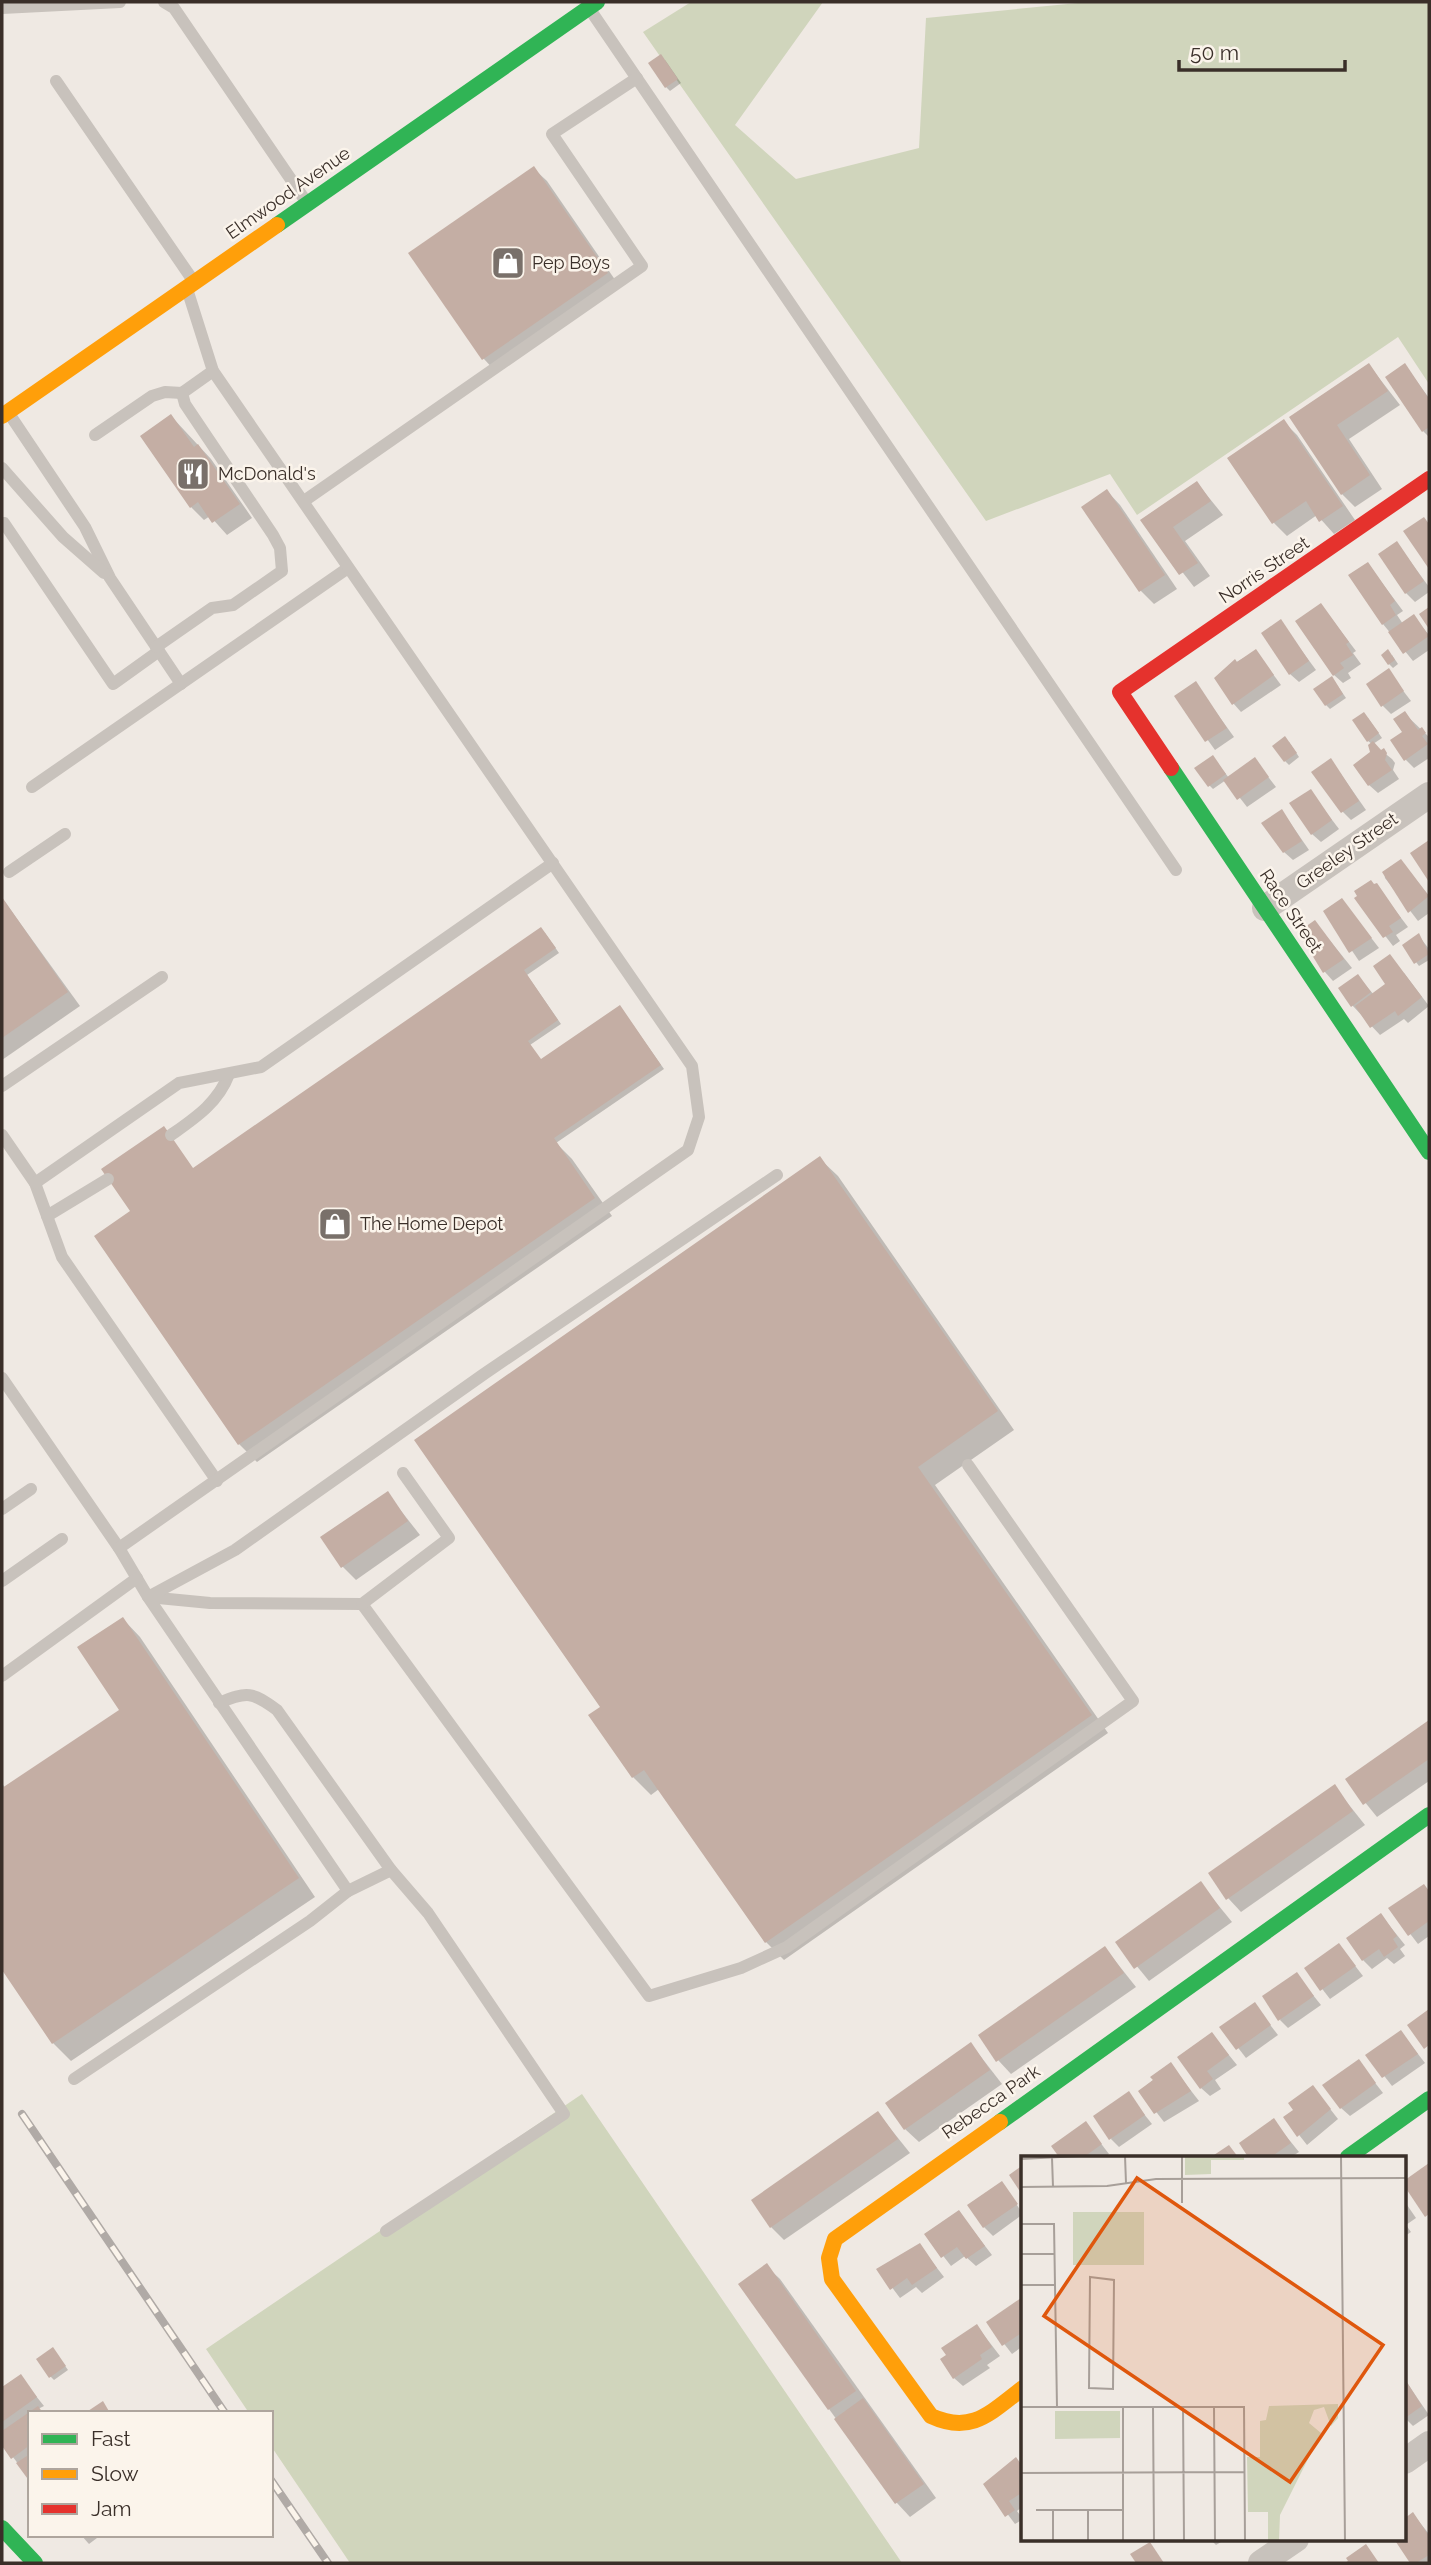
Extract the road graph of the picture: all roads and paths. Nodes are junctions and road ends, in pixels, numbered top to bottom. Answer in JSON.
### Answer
{"nodes":[{"id":1,"x":120,"y":2,"type":"edge"},
{"id":2,"x":164,"y":2,"type":"edge"},
{"id":3,"x":593,"y":5,"type":"edge"},
{"id":4,"x":2,"y":8,"type":"edge"},
{"id":5,"x":636,"y":78,"type":"junction"},
{"id":6,"x":56,"y":81,"type":"dead end"},
{"id":7,"x":307,"y":203,"type":"junction"},
{"id":8,"x":190,"y":285,"type":"junction"},
{"id":9,"x":213,"y":370,"type":"junction"},
{"id":10,"x":182,"y":393,"type":"junction"},
{"id":11,"x":5,"y":414,"type":"edge"},
{"id":12,"x":95,"y":435,"type":"dead end"},
{"id":13,"x":2,"y":468,"type":"edge"},
{"id":14,"x":1429,"y":479,"type":"edge"},
{"id":15,"x":304,"y":501,"type":"junction"},
{"id":16,"x":4,"y":523,"type":"dead end"},
{"id":17,"x":348,"y":568,"type":"junction"},
{"id":18,"x":110,"y":578,"type":"junction"},
{"id":19,"x":157,"y":649,"type":"junction"},
{"id":20,"x":181,"y":684,"type":"junction"},
{"id":21,"x":1120,"y":692,"type":"joint"},
{"id":22,"x":32,"y":787,"type":"dead end"},
{"id":23,"x":1429,"y":795,"type":"edge"},
{"id":24,"x":65,"y":834,"type":"dead end"},
{"id":25,"x":553,"y":863,"type":"junction"},
{"id":26,"x":1176,"y":870,"type":"dead end"},
{"id":27,"x":9,"y":872,"type":"dead end"},
{"id":28,"x":1265,"y":908,"type":"junction"},
{"id":29,"x":162,"y":977,"type":"dead end"},
{"id":30,"x":229,"y":1074,"type":"junction"},
{"id":31,"x":2,"y":1086,"type":"edge"},
{"id":32,"x":1421,"y":1122,"type":"edge"},
{"id":33,"x":2,"y":1135,"type":"edge"},
{"id":34,"x":171,"y":1135,"type":"dead end"},
{"id":35,"x":1429,"y":1152,"type":"edge"},
{"id":36,"x":777,"y":1175,"type":"dead end"},
{"id":37,"x":108,"y":1179,"type":"dead end"},
{"id":38,"x":35,"y":1183,"type":"junction"},
{"id":39,"x":47,"y":1216,"type":"junction"},
{"id":40,"x":2,"y":1378,"type":"edge"},
{"id":41,"x":968,"y":1465,"type":"dead end"},
{"id":42,"x":403,"y":1473,"type":"dead end"},
{"id":43,"x":217,"y":1481,"type":"junction"},
{"id":44,"x":31,"y":1489,"type":"dead end"},
{"id":45,"x":2,"y":1509,"type":"edge"},
{"id":46,"x":62,"y":1539,"type":"dead end"},
{"id":47,"x":119,"y":1548,"type":"junction"},
{"id":48,"x":137,"y":1578,"type":"junction"},
{"id":49,"x":2,"y":1581,"type":"edge"},
{"id":50,"x":148,"y":1597,"type":"junction"},
{"id":51,"x":362,"y":1604,"type":"junction"},
{"id":52,"x":2,"y":1676,"type":"edge"},
{"id":53,"x":219,"y":1703,"type":"junction"},
{"id":54,"x":1429,"y":1815,"type":"edge"},
{"id":55,"x":391,"y":1870,"type":"junction"},
{"id":56,"x":348,"y":1891,"type":"junction"},
{"id":57,"x":75,"y":2079,"type":"dead end"},
{"id":58,"x":1429,"y":2099,"type":"edge"},
{"id":59,"x":1349,"y":2156,"type":"edge"},
{"id":60,"x":386,"y":2231,"type":"dead end"},
{"id":61,"x":1021,"y":2389,"type":"edge"},
{"id":62,"x":1429,"y":2444,"type":"edge"},
{"id":63,"x":1406,"y":2460,"type":"edge"},
{"id":64,"x":2,"y":2528,"type":"edge"},
{"id":65,"x":1295,"y":2540,"type":"edge"},
{"id":66,"x":35,"y":2563,"type":"edge"},
{"id":67,"x":1261,"y":2563,"type":"edge"}],
"edges":[{"from":1,"to":4,"type":"lane"},
{"from":2,"to":7,"type":"lane"},
{"from":3,"to":5,"type":"lane"},
{"from":3,"to":7,"type":"street","name":"Elmwood Avenue"},
{"from":5,"to":15,"type":"lane"},
{"from":5,"to":26,"type":"lane"},
{"from":6,"to":8,"type":"lane"},
{"from":7,"to":8,"type":"street","name":"Elmwood Avenue"},
{"from":8,"to":9,"type":"lane"},
{"from":8,"to":11,"type":"street","name":"Elmwood Avenue"},
{"from":9,"to":10,"type":"lane"},
{"from":9,"to":15,"type":"lane"},
{"from":10,"to":12,"type":"lane"},
{"from":10,"to":19,"type":"lane"},
{"from":11,"to":18,"type":"lane"},
{"from":13,"to":18,"type":"lane"},
{"from":14,"to":21,"type":"street","name":"Norris Street"},
{"from":15,"to":17,"type":"lane"},
{"from":16,"to":19,"type":"lane"},
{"from":17,"to":20,"type":"lane"},
{"from":17,"to":25,"type":"lane"},
{"from":18,"to":19,"type":"lane"},
{"from":19,"to":20,"type":"lane"},
{"from":20,"to":22,"type":"lane"},
{"from":21,"to":28,"type":"street","name":"Race Street"},
{"from":23,"to":28,"type":"street","name":"Greeley Street"},
{"from":24,"to":27,"type":"lane"},
{"from":25,"to":30,"type":"lane"},
{"from":25,"to":43,"type":"lane"},
{"from":28,"to":32,"type":"street","name":"Race Street"},
{"from":29,"to":31,"type":"lane"},
{"from":30,"to":34,"type":"lane"},
{"from":30,"to":38,"type":"lane"},
{"from":32,"to":35,"type":"street","name":"Race Street"},
{"from":33,"to":38,"type":"lane"},
{"from":36,"to":50,"type":"lane"},
{"from":37,"to":39,"type":"lane"},
{"from":38,"to":39,"type":"lane"},
{"from":39,"to":43,"type":"lane"},
{"from":40,"to":47,"type":"lane"},
{"from":41,"to":51,"type":"lane"},
{"from":42,"to":51,"type":"lane"},
{"from":43,"to":47,"type":"lane"},
{"from":44,"to":45,"type":"lane"},
{"from":46,"to":49,"type":"lane"},
{"from":47,"to":48,"type":"lane"},
{"from":48,"to":50,"type":"lane"},
{"from":48,"to":52,"type":"lane"},
{"from":50,"to":51,"type":"lane"},
{"from":50,"to":53,"type":"lane"},
{"from":53,"to":55,"type":"lane"},
{"from":53,"to":56,"type":"lane"},
{"from":54,"to":61,"type":"street","name":"Rebecca Park"},
{"from":55,"to":56,"type":"lane"},
{"from":55,"to":60,"type":"lane"},
{"from":56,"to":57,"type":"lane"},
{"from":58,"to":59,"type":"street"},
{"from":62,"to":63,"type":"street"},
{"from":64,"to":66,"type":"street"},
{"from":65,"to":67,"type":"street"}]}
